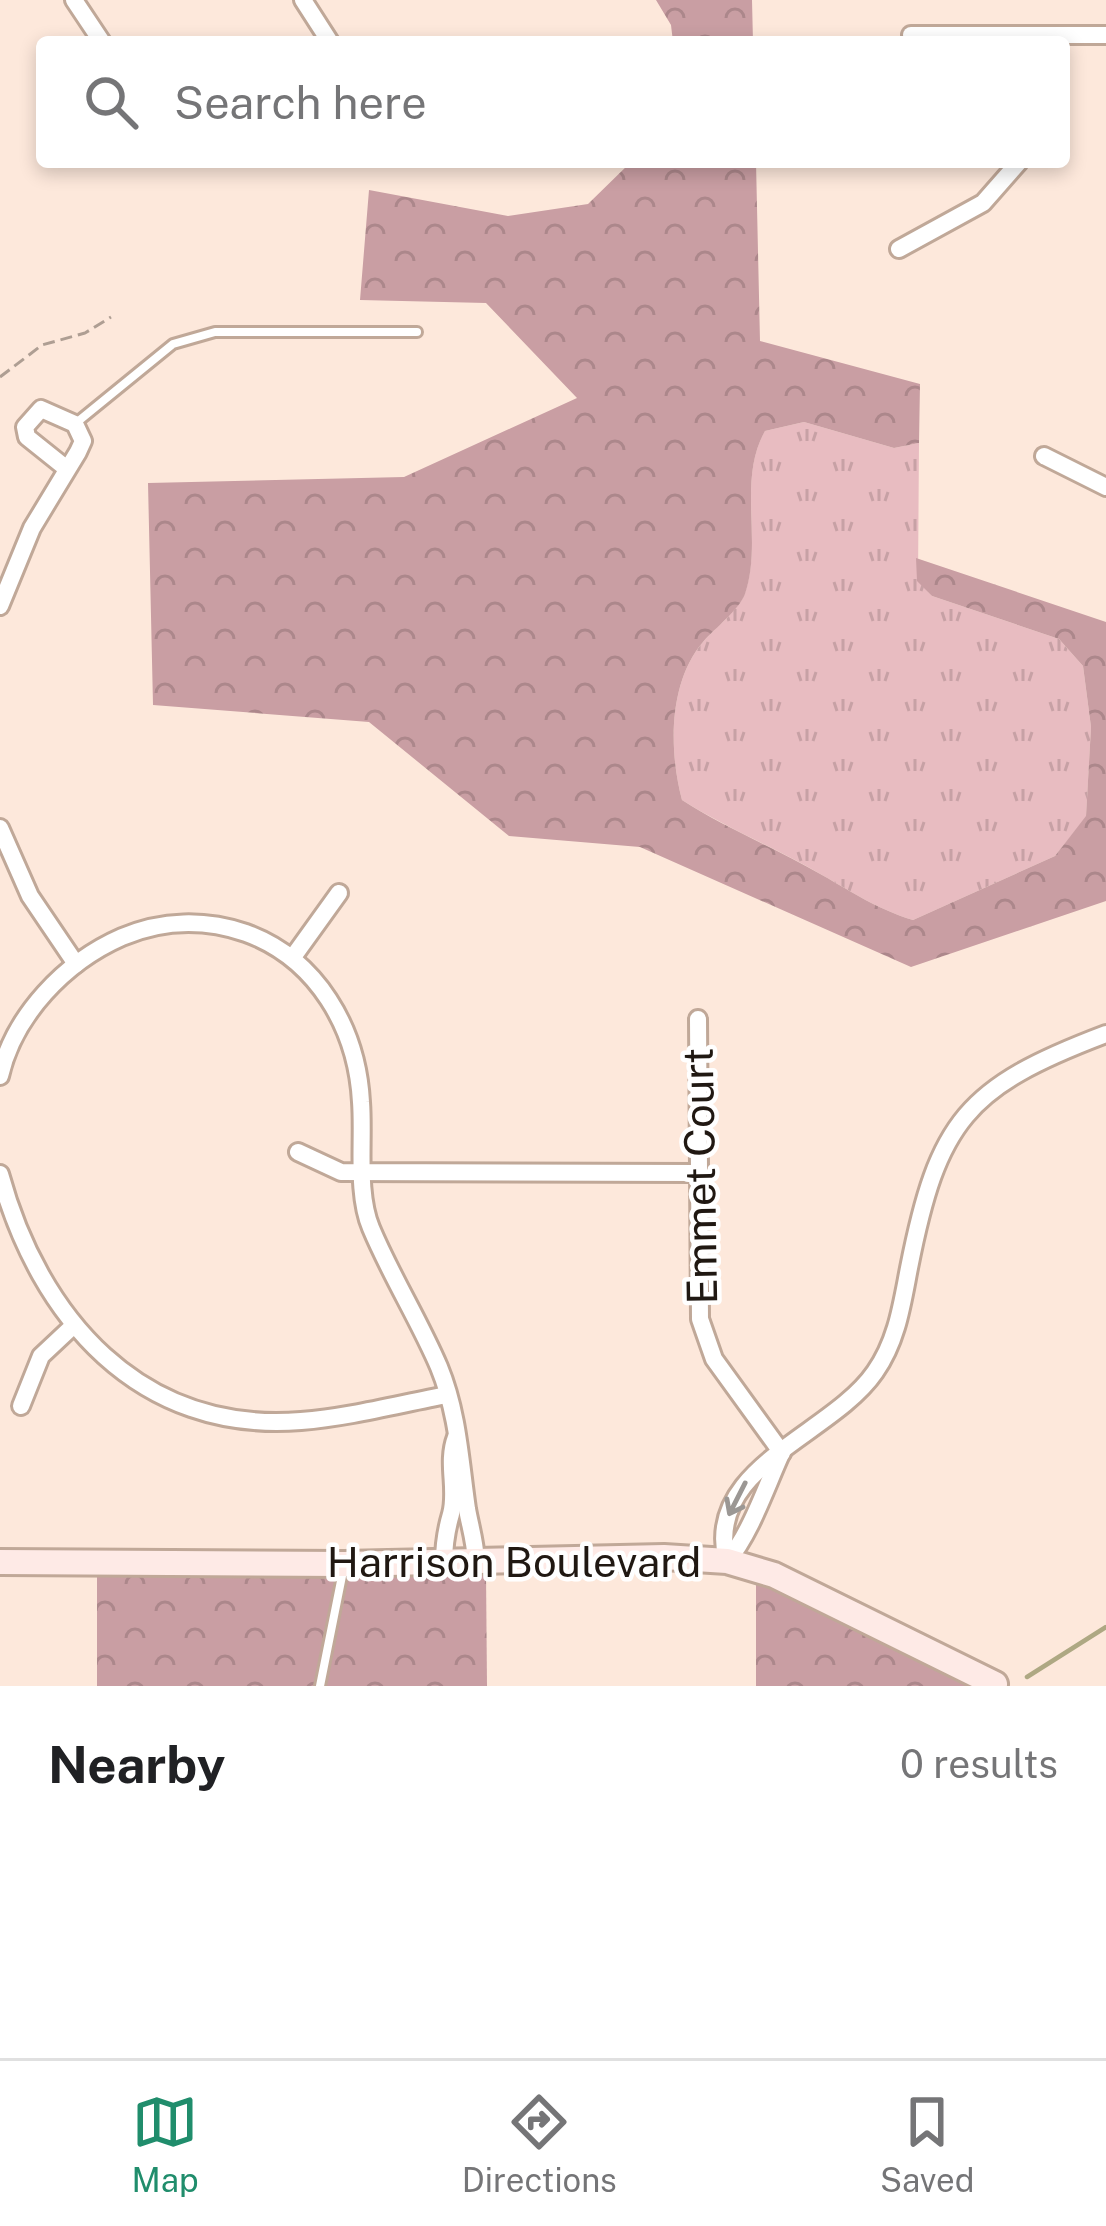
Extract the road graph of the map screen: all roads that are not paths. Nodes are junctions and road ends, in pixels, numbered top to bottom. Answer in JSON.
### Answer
{"nodes":[{"id":1,"x":74,"y":0,"type":"edge"},
{"id":2,"x":302,"y":0,"type":"edge"},
{"id":3,"x":911,"y":35,"type":"dead end"},
{"id":4,"x":1106,"y":35,"type":"edge"},
{"id":5,"x":98,"y":36,"type":"edge"},
{"id":6,"x":326,"y":36,"type":"edge"},
{"id":7,"x":942,"y":36,"type":"edge"},
{"id":8,"x":1070,"y":37,"type":"edge"},
{"id":9,"x":1014,"y":168,"type":"edge"},
{"id":10,"x":899,"y":249,"type":"dead end"},
{"id":11,"x":417,"y":332,"type":"dead end"},
{"id":12,"x":75,"y":424,"type":"junction"},
{"id":13,"x":1044,"y":456,"type":"dead end"},
{"id":14,"x":67,"y":469,"type":"junction"},
{"id":15,"x":1106,"y":487,"type":"edge"},
{"id":16,"x":0,"y":606,"type":"edge"},
{"id":17,"x":0,"y":828,"type":"edge"},
{"id":18,"x":339,"y":893,"type":"dead end"},
{"id":19,"x":293,"y":957,"type":"junction"},
{"id":20,"x":76,"y":964,"type":"junction"},
{"id":21,"x":698,"y":1019,"type":"dead end"},
{"id":22,"x":1106,"y":1034,"type":"edge"},
{"id":23,"x":0,"y":1076,"type":"edge"},
{"id":24,"x":298,"y":1152,"type":"dead end"},
{"id":25,"x":364,"y":1172,"type":"junction"},
{"id":26,"x":698,"y":1173,"type":"junction"},
{"id":27,"x":0,"y":1174,"type":"edge"},
{"id":28,"x":73,"y":1326,"type":"junction"},
{"id":29,"x":447,"y":1395,"type":"junction"},
{"id":30,"x":21,"y":1406,"type":"dead end"},
{"id":31,"x":782,"y":1453,"type":"junction"},
{"id":32,"x":459,"y":1515,"type":"junction"},
{"id":33,"x":476,"y":1561,"type":"junction"},
{"id":34,"x":728,"y":1561,"type":"junction"},
{"id":35,"x":0,"y":1562,"type":"edge"},
{"id":36,"x":444,"y":1562,"type":"junction"},
{"id":37,"x":344,"y":1564,"type":"junction"},
{"id":38,"x":998,"y":1685,"type":"edge"},
{"id":39,"x":320,"y":1686,"type":"edge"}],
"edges":[{"from":1,"to":5,"type":"street"},
{"from":2,"to":6,"type":"street"},
{"from":3,"to":7,"type":"street"},
{"from":4,"to":8,"type":"street"},
{"from":9,"to":10,"type":"street"},
{"from":11,"to":12,"type":"lane"},
{"from":12,"to":14,"type":"street"},
{"from":12,"to":14,"type":"street"},
{"from":13,"to":15,"type":"street"},
{"from":14,"to":16,"type":"street"},
{"from":17,"to":20,"type":"street"},
{"from":18,"to":19,"type":"street"},
{"from":19,"to":20,"type":"street"},
{"from":19,"to":25,"type":"street"},
{"from":20,"to":23,"type":"street"},
{"from":21,"to":26,"type":"street","name":"Emmet Court"},
{"from":22,"to":31,"type":"street"},
{"from":24,"to":25,"type":"street"},
{"from":25,"to":26,"type":"street"},
{"from":25,"to":29,"type":"street"},
{"from":26,"to":31,"type":"street","name":"Emmet Court"},
{"from":27,"to":28,"type":"street"},
{"from":28,"to":29,"type":"street"},
{"from":28,"to":30,"type":"street"},
{"from":29,"to":32,"type":"street"},
{"from":31,"to":34,"type":"street"},
{"from":32,"to":33,"type":"street"},
{"from":32,"to":36,"type":"street"},
{"from":33,"to":34,"type":"street","name":"Harrison Boulevard"},
{"from":33,"to":36,"type":"street","name":"Harrison Boulevard"},
{"from":34,"to":38,"type":"street","name":"Harrison Boulevard"},
{"from":35,"to":37,"type":"street","name":"Harrison Boulevard"},
{"from":36,"to":37,"type":"street","name":"Harrison Boulevard"},
{"from":37,"to":39,"type":"lane"}]}
